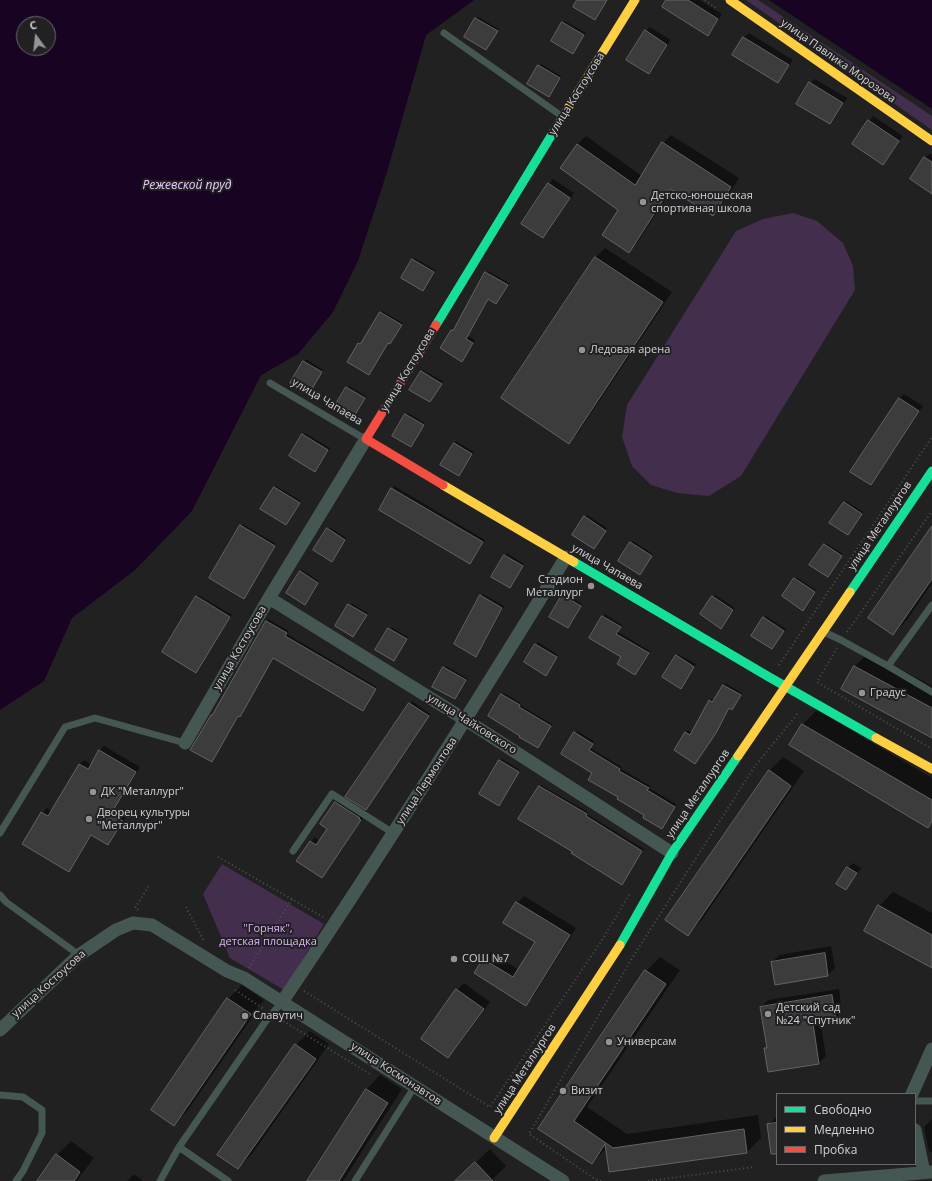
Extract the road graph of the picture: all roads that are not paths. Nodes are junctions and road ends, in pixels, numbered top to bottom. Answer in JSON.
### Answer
{"nodes":[{"id":1,"x":635,"y":0,"type":"edge"},
{"id":2,"x":730,"y":0,"type":"edge"},
{"id":3,"x":444,"y":33,"type":"dead end"},
{"id":4,"x":563,"y":117,"type":"junction"},
{"id":5,"x":932,"y":141,"type":"edge"},
{"id":6,"x":270,"y":383,"type":"dead end"},
{"id":7,"x":366,"y":439,"type":"junction"},
{"id":8,"x":932,"y":471,"type":"edge"},
{"id":9,"x":566,"y":557,"type":"junction"},
{"id":10,"x":269,"y":598,"type":"junction"},
{"id":11,"x":932,"y":605,"type":"edge"},
{"id":12,"x":823,"y":631,"type":"junction"},
{"id":13,"x":888,"y":666,"type":"junction"},
{"id":14,"x":787,"y":686,"type":"junction"},
{"id":15,"x":932,"y":692,"type":"edge"},
{"id":16,"x":466,"y":720,"type":"junction"},
{"id":17,"x":185,"y":743,"type":"joint"},
{"id":18,"x":932,"y":769,"type":"edge"},
{"id":19,"x":0,"y":833,"type":"edge"},
{"id":20,"x":393,"y":833,"type":"junction"},
{"id":21,"x":293,"y":851,"type":"dead end"},
{"id":22,"x":672,"y":853,"type":"junction"},
{"id":23,"x":0,"y":895,"type":"edge"},
{"id":24,"x":79,"y":955,"type":"junction"},
{"id":25,"x":226,"y":971,"type":"joint"},
{"id":26,"x":282,"y":1002,"type":"junction"},
{"id":27,"x":0,"y":1030,"type":"edge"},
{"id":28,"x":932,"y":1049,"type":"edge"},
{"id":29,"x":415,"y":1086,"type":"junction"},
{"id":30,"x":912,"y":1093,"type":"edge"},
{"id":31,"x":0,"y":1095,"type":"edge"},
{"id":32,"x":916,"y":1101,"type":"edge"},
{"id":33,"x":932,"y":1101,"type":"edge"},
{"id":34,"x":916,"y":1133,"type":"edge"},
{"id":35,"x":494,"y":1138,"type":"junction"},
{"id":36,"x":179,"y":1147,"type":"junction"},
{"id":37,"x":928,"y":1172,"type":"edge"},
{"id":38,"x":16,"y":1181,"type":"edge"},
{"id":39,"x":160,"y":1181,"type":"edge"},
{"id":40,"x":228,"y":1181,"type":"edge"},
{"id":41,"x":355,"y":1181,"type":"edge"},
{"id":42,"x":563,"y":1181,"type":"edge"},
{"id":43,"x":824,"y":1181,"type":"edge"}],
"edges":[{"from":1,"to":4,"type":"street","name":"улица Костоусова"},
{"from":2,"to":5,"type":"street","name":"улица Павлика Морозова"},
{"from":3,"to":4,"type":"lane"},
{"from":4,"to":7,"type":"street","name":"улица Костоусова"},
{"from":6,"to":7,"type":"lane","name":"улица Чапаева"},
{"from":7,"to":9,"type":"street","name":"улица Чапаева"},
{"from":7,"to":10,"type":"street","name":"улица Костоусова"},
{"from":8,"to":12,"type":"street","name":"улица Металлургов"},
{"from":9,"to":14,"type":"street","name":"улица Чапаева"},
{"from":9,"to":16,"type":"street","name":"улица Лермонтова"},
{"from":10,"to":16,"type":"street","name":"улица Чайковского"},
{"from":10,"to":17,"type":"street","name":"улица Костоусова"},
{"from":11,"to":13,"type":"lane"},
{"from":12,"to":13,"type":"lane"},
{"from":12,"to":14,"type":"street","name":"улица Металлургов"},
{"from":13,"to":15,"type":"lane"},
{"from":14,"to":18,"type":"street","name":"улица Чапаева"},
{"from":14,"to":22,"type":"street","name":"улица Металлургов"},
{"from":16,"to":20,"type":"street","name":"улица Лермонтова"},
{"from":16,"to":22,"type":"street","name":"улица Чайковского"},
{"from":17,"to":19,"type":"lane"},
{"from":20,"to":21,"type":"lane"},
{"from":20,"to":26,"type":"street","name":"улица Лермонтова"},
{"from":22,"to":35,"type":"street","name":"улица Металлургов"},
{"from":23,"to":24,"type":"lane"},
{"from":24,"to":25,"type":"street","name":"улица Костоусова"},
{"from":24,"to":27,"type":"street","name":"улица Костоусова"},
{"from":25,"to":26,"type":"street","name":"улица Космонавтов"},
{"from":26,"to":29,"type":"street","name":"улица Космонавтов"},
{"from":26,"to":36,"type":"lane"},
{"from":28,"to":30,"type":"street"},
{"from":29,"to":35,"type":"street","name":"улица Космонавтов"},
{"from":29,"to":41,"type":"lane"},
{"from":31,"to":38,"type":"lane"},
{"from":32,"to":33,"type":"lane"},
{"from":34,"to":37,"type":"street"},
{"from":35,"to":42,"type":"street","name":"улица Космонавтов"},
{"from":36,"to":39,"type":"lane"},
{"from":36,"to":40,"type":"lane"},
{"from":37,"to":43,"type":"street"}]}
